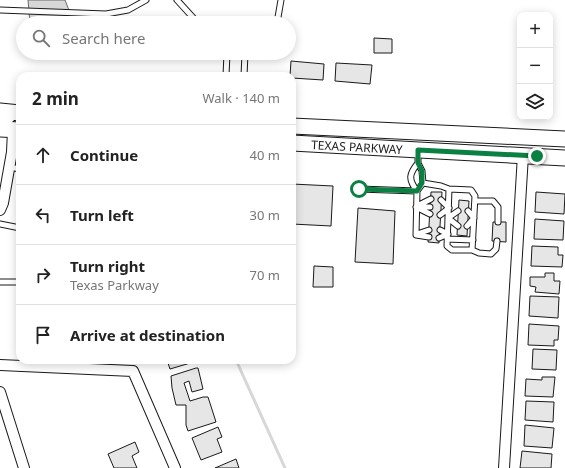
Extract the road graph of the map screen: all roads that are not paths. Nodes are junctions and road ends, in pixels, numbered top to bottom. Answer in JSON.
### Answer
{"nodes":[{"id":1,"x":146,"y":0,"type":"edge"},
{"id":2,"x":177,"y":0,"type":"edge"},
{"id":3,"x":281,"y":0,"type":"edge"},
{"id":4,"x":0,"y":10,"type":"edge"},
{"id":5,"x":192,"y":16,"type":"edge"},
{"id":6,"x":278,"y":16,"type":"edge"},
{"id":7,"x":227,"y":60,"type":"edge"},
{"id":8,"x":245,"y":60,"type":"edge"},
{"id":9,"x":226,"y":72,"type":"edge"},
{"id":10,"x":244,"y":72,"type":"edge"},
{"id":11,"x":12,"y":112,"type":"edge"},
{"id":12,"x":0,"y":121,"type":"edge"},
{"id":13,"x":296,"y":126,"type":"edge"},
{"id":14,"x":11,"y":130,"type":"edge"},
{"id":15,"x":565,"y":139,"type":"edge"},
{"id":16,"x":296,"y":143,"type":"edge"},
{"id":17,"x":523,"y":155,"type":"junction"},
{"id":18,"x":418,"y":156,"type":"junction"},
{"id":19,"x":565,"y":158,"type":"edge"},
{"id":20,"x":10,"y":167,"type":"junction"},
{"id":21,"x":16,"y":168,"type":"edge"},
{"id":22,"x":422,"y":183,"type":"junction"},
{"id":23,"x":359,"y":189,"type":"dead end"},
{"id":24,"x":449,"y":189,"type":"junction"},
{"id":25,"x":417,"y":191,"type":"junction"},
{"id":26,"x":431,"y":199,"type":"dead end"},
{"id":27,"x":441,"y":200,"type":"dead end"},
{"id":28,"x":475,"y":200,"type":"junction"},
{"id":29,"x":416,"y":207,"type":"junction"},
{"id":30,"x":430,"y":207,"type":"dead end"},
{"id":31,"x":441,"y":207,"type":"dead end"},
{"id":32,"x":448,"y":208,"type":"junction"},
{"id":33,"x":0,"y":210,"type":"edge"},
{"id":34,"x":458,"y":210,"type":"dead end"},
{"id":35,"x":468,"y":211,"type":"dead end"},
{"id":36,"x":430,"y":214,"type":"dead end"},
{"id":37,"x":440,"y":215,"type":"dead end"},
{"id":38,"x":448,"y":218,"type":"junction"},
{"id":39,"x":474,"y":218,"type":"junction"},
{"id":40,"x":498,"y":222,"type":"dead end"},
{"id":41,"x":0,"y":224,"type":"edge"},
{"id":42,"x":458,"y":226,"type":"dead end"},
{"id":43,"x":467,"y":226,"type":"dead end"},
{"id":44,"x":16,"y":227,"type":"edge"},
{"id":45,"x":429,"y":230,"type":"dead end"},
{"id":46,"x":440,"y":230,"type":"dead end"},
{"id":47,"x":416,"y":235,"type":"junction"},
{"id":48,"x":429,"y":237,"type":"dead end"},
{"id":49,"x":448,"y":237,"type":"junction"},
{"id":50,"x":439,"y":238,"type":"dead end"},
{"id":51,"x":473,"y":240,"type":"junction"},
{"id":52,"x":497,"y":241,"type":"dead end"},
{"id":53,"x":472,"y":250,"type":"junction"},
{"id":54,"x":0,"y":282,"type":"edge"},
{"id":55,"x":16,"y":282,"type":"edge"},
{"id":56,"x":0,"y":365,"type":"edge"},
{"id":57,"x":0,"y":392,"type":"edge"},
{"id":58,"x":24,"y":468,"type":"edge"},
{"id":59,"x":175,"y":468,"type":"edge"},
{"id":60,"x":504,"y":468,"type":"edge"}],
"edges":[{"from":1,"to":4,"type":"lane"},
{"from":2,"to":5,"type":"lane"},
{"from":3,"to":6,"type":"lane"},
{"from":7,"to":9,"type":"lane"},
{"from":8,"to":10,"type":"lane"},
{"from":11,"to":12,"type":"street"},
{"from":13,"to":15,"type":"main road","name":"TEXAS PARKWAY"},
{"from":14,"to":20,"type":"street"},
{"from":16,"to":18,"type":"main road","name":"TEXAS PARKWAY"},
{"from":17,"to":18,"type":"main road","name":"TEXAS PARKWAY"},
{"from":17,"to":19,"type":"main road","name":"TEXAS PARKWAY"},
{"from":17,"to":60,"type":"street"},
{"from":18,"to":22,"type":"lane"},
{"from":18,"to":25,"type":"lane"},
{"from":20,"to":21,"type":"lane"},
{"from":20,"to":33,"type":"street"},
{"from":22,"to":24,"type":"lane"},
{"from":22,"to":25,"type":"lane"},
{"from":23,"to":25,"type":"lane"},
{"from":24,"to":28,"type":"lane"},
{"from":24,"to":32,"type":"lane"},
{"from":25,"to":29,"type":"lane"},
{"from":26,"to":29,"type":"lane"},
{"from":27,"to":32,"type":"lane"},
{"from":28,"to":39,"type":"lane"},
{"from":28,"to":40,"type":"lane"},
{"from":29,"to":30,"type":"lane"},
{"from":29,"to":36,"type":"lane"},
{"from":29,"to":47,"type":"lane"},
{"from":31,"to":32,"type":"lane"},
{"from":32,"to":37,"type":"lane"},
{"from":32,"to":38,"type":"lane"},
{"from":34,"to":38,"type":"lane"},
{"from":35,"to":39,"type":"lane"},
{"from":38,"to":42,"type":"lane"},
{"from":38,"to":49,"type":"lane"},
{"from":39,"to":43,"type":"lane"},
{"from":39,"to":51,"type":"lane"},
{"from":41,"to":44,"type":"lane"},
{"from":45,"to":47,"type":"lane"},
{"from":46,"to":49,"type":"lane"},
{"from":47,"to":48,"type":"lane"},
{"from":49,"to":50,"type":"lane"},
{"from":49,"to":51,"type":"lane"},
{"from":49,"to":53,"type":"lane"},
{"from":51,"to":53,"type":"lane"},
{"from":52,"to":53,"type":"lane"},
{"from":54,"to":55,"type":"lane"},
{"from":56,"to":59,"type":"street"},
{"from":57,"to":58,"type":"street"}]}
